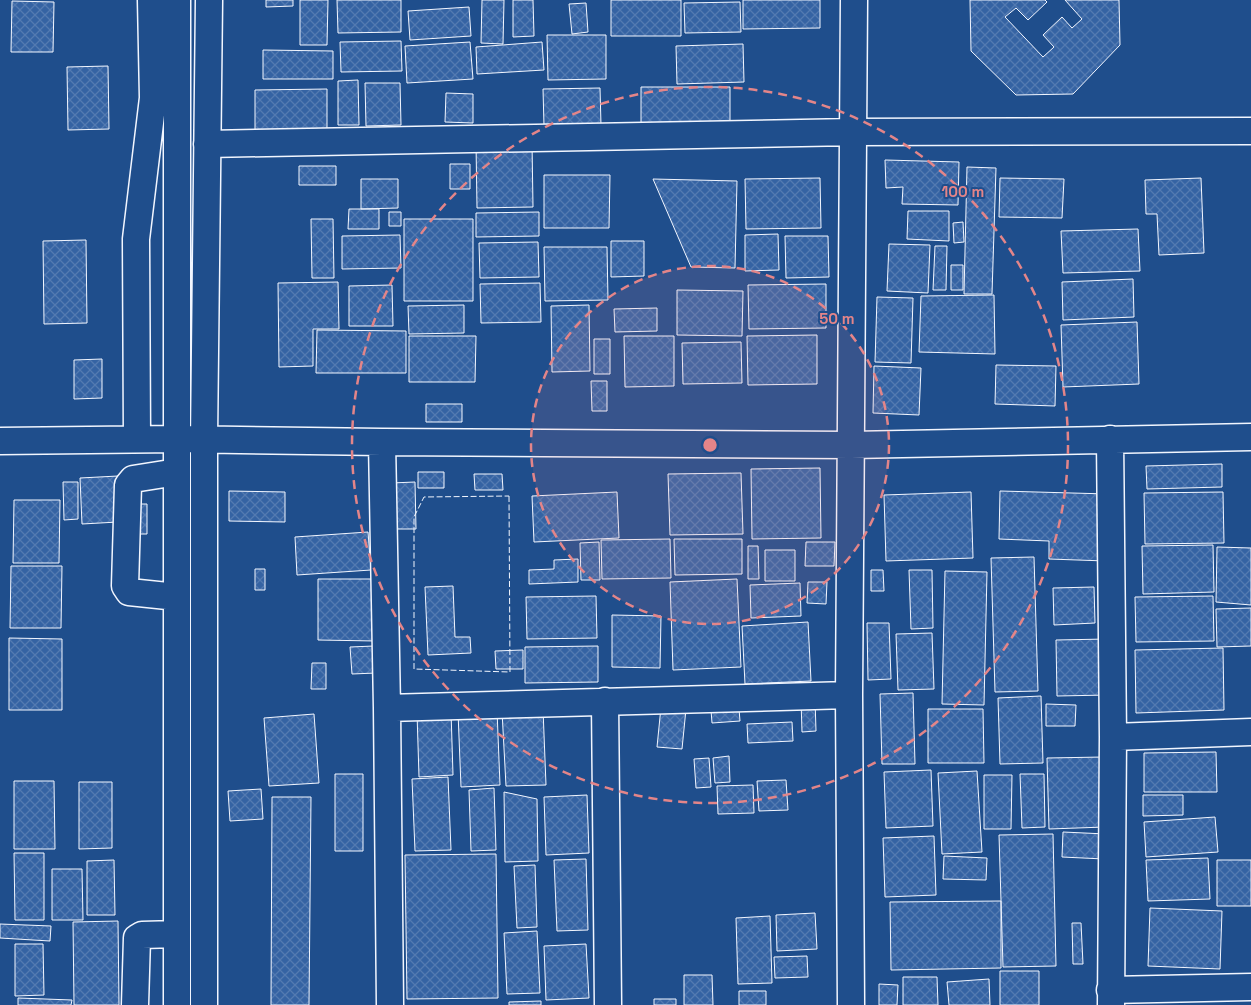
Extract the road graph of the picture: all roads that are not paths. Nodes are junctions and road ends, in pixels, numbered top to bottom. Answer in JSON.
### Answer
{"nodes":[{"id":1,"x":151,"y":0,"type":"edge"},
{"id":2,"x":178,"y":0,"type":"edge"},
{"id":3,"x":209,"y":0,"type":"edge"},
{"id":4,"x":854,"y":0,"type":"edge"},
{"id":5,"x":1251,"y":131,"type":"edge"},
{"id":6,"x":853,"y":132,"type":"junction"},
{"id":7,"x":207,"y":144,"type":"junction"},
{"id":8,"x":1251,"y":437,"type":"edge"},
{"id":9,"x":137,"y":439,"type":"junction"},
{"id":10,"x":177,"y":439,"type":"junction"},
{"id":11,"x":1110,"y":439,"type":"junction"},
{"id":12,"x":204,"y":440,"type":"junction"},
{"id":13,"x":0,"y":441,"type":"edge"},
{"id":14,"x":382,"y":442,"type":"junction"},
{"id":15,"x":851,"y":445,"type":"junction"},
{"id":16,"x":177,"y":472,"type":"junction"},
{"id":17,"x":177,"y":597,"type":"junction"},
{"id":18,"x":849,"y":695,"type":"junction"},
{"id":19,"x":605,"y":701,"type":"junction"},
{"id":20,"x":387,"y":708,"type":"junction"},
{"id":21,"x":1251,"y":732,"type":"edge"},
{"id":22,"x":1113,"y":737,"type":"junction"},
{"id":23,"x":177,"y":934,"type":"junction"},
{"id":24,"x":1251,"y":987,"type":"edge"},
{"id":25,"x":1110,"y":997,"type":"edge"},
{"id":26,"x":136,"y":1005,"type":"edge"},
{"id":27,"x":176,"y":1005,"type":"edge"},
{"id":28,"x":204,"y":1005,"type":"edge"},
{"id":29,"x":390,"y":1005,"type":"edge"},
{"id":30,"x":608,"y":1005,"type":"edge"},
{"id":31,"x":851,"y":1005,"type":"edge"}],
"edges":[{"from":1,"to":9,"type":"street"},
{"from":2,"to":10,"type":"street"},
{"from":3,"to":7,"type":"street"},
{"from":4,"to":6,"type":"street"},
{"from":5,"to":6,"type":"street"},
{"from":6,"to":7,"type":"street"},
{"from":6,"to":15,"type":"street"},
{"from":7,"to":12,"type":"street"},
{"from":8,"to":11,"type":"street"},
{"from":9,"to":10,"type":"street"},
{"from":9,"to":13,"type":"street"},
{"from":10,"to":12,"type":"street"},
{"from":10,"to":16,"type":"street"},
{"from":11,"to":15,"type":"street"},
{"from":11,"to":22,"type":"street"},
{"from":12,"to":14,"type":"street"},
{"from":12,"to":28,"type":"street"},
{"from":14,"to":15,"type":"street"},
{"from":14,"to":20,"type":"street"},
{"from":15,"to":18,"type":"street"},
{"from":16,"to":17,"type":"street"},
{"from":16,"to":17,"type":"street"},
{"from":17,"to":23,"type":"street"},
{"from":18,"to":19,"type":"street"},
{"from":18,"to":31,"type":"street"},
{"from":19,"to":20,"type":"street"},
{"from":19,"to":30,"type":"street"},
{"from":20,"to":29,"type":"street"},
{"from":21,"to":22,"type":"street"},
{"from":22,"to":25,"type":"street"},
{"from":23,"to":26,"type":"street"},
{"from":23,"to":27,"type":"street"},
{"from":24,"to":25,"type":"street"}]}
